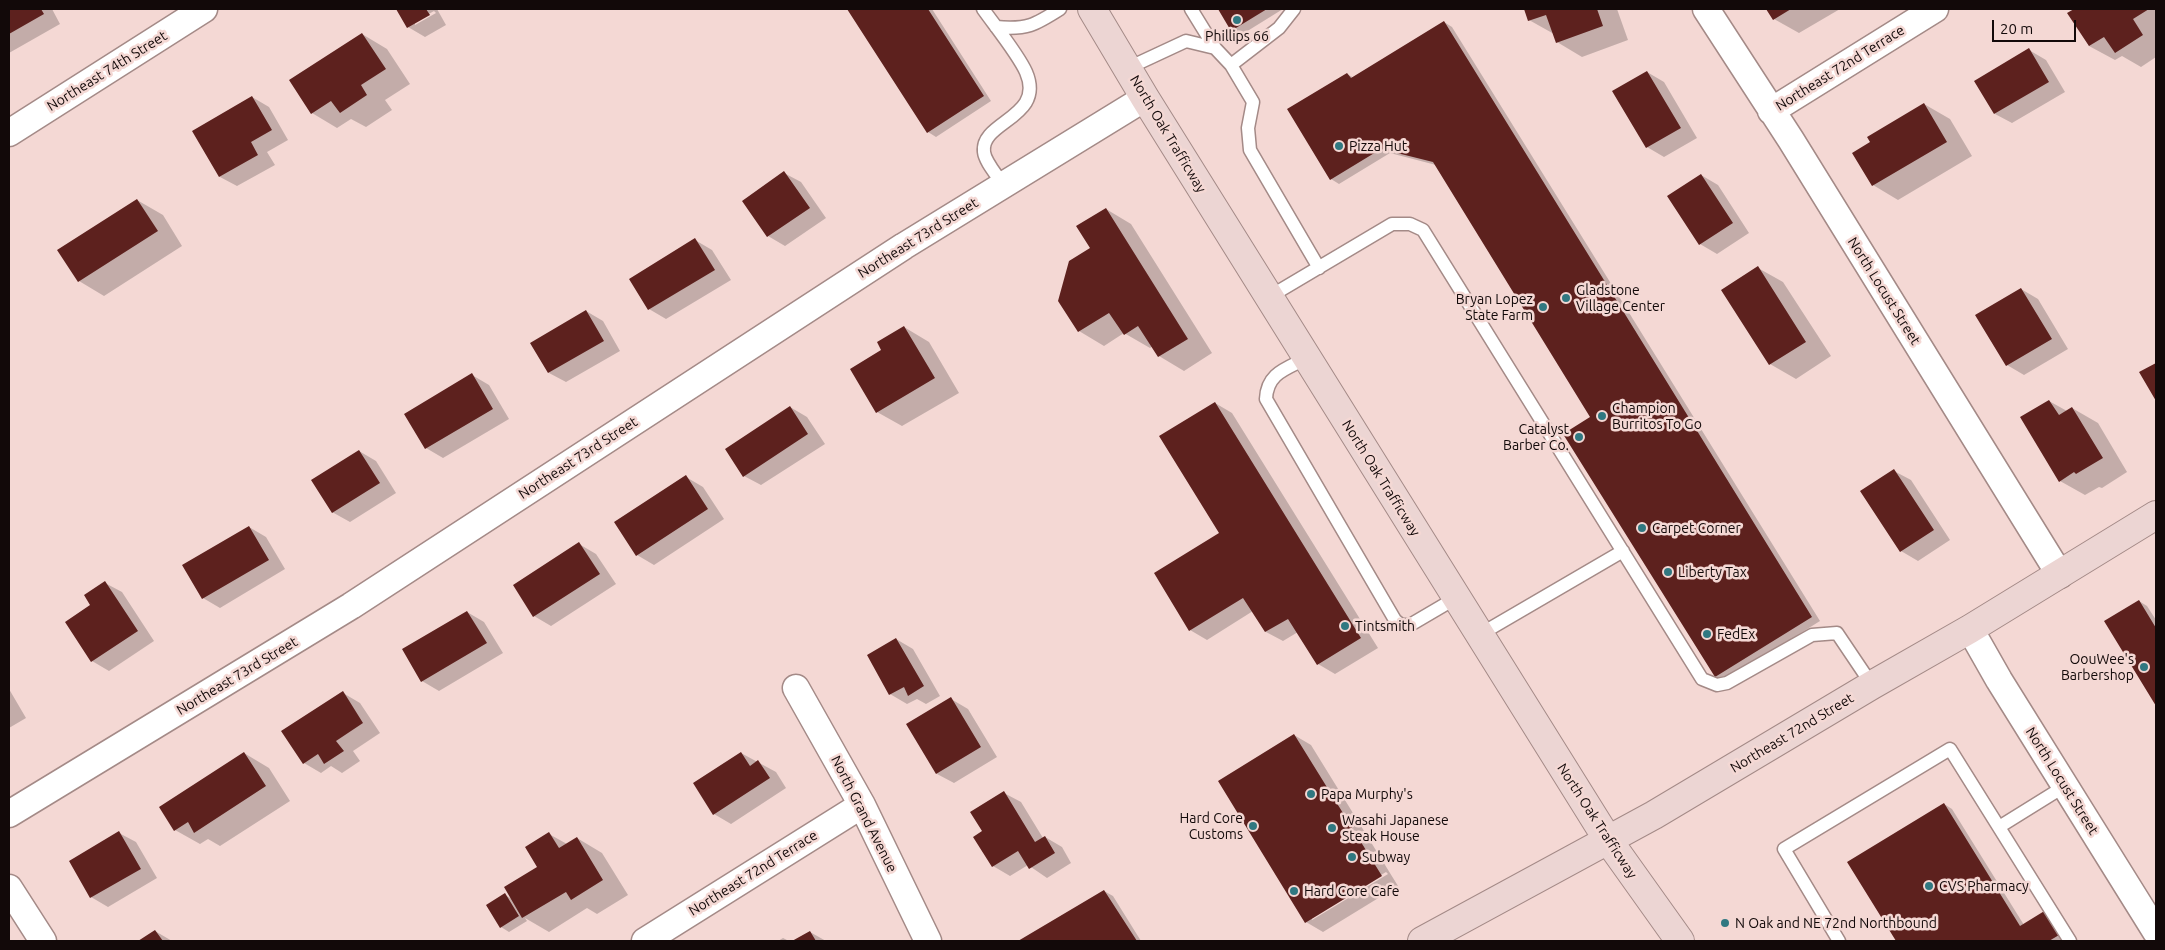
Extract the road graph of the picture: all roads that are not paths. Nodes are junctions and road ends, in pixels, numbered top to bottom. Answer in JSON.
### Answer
{"nodes":[{"id":1,"x":204,"y":9,"type":"edge"},
{"id":2,"x":983,"y":9,"type":"edge"},
{"id":3,"x":1060,"y":9,"type":"edge"},
{"id":4,"x":1092,"y":9,"type":"edge"},
{"id":5,"x":1191,"y":9,"type":"edge"},
{"id":6,"x":1294,"y":9,"type":"edge"},
{"id":7,"x":1706,"y":9,"type":"edge"},
{"id":8,"x":1936,"y":9,"type":"edge"},
{"id":9,"x":996,"y":27,"type":"junction"},
{"id":10,"x":1215,"y":48,"type":"junction"},
{"id":11,"x":1231,"y":65,"type":"junction"},
{"id":12,"x":1128,"y":68,"type":"junction"},
{"id":13,"x":1145,"y":98,"type":"junction"},
{"id":14,"x":1771,"y":111,"type":"junction"},
{"id":15,"x":9,"y":133,"type":"edge"},
{"id":16,"x":1003,"y":185,"type":"junction"},
{"id":17,"x":1319,"y":268,"type":"junction"},
{"id":18,"x":1269,"y":297,"type":"junction"},
{"id":19,"x":1307,"y":358,"type":"junction"},
{"id":20,"x":2156,"y":515,"type":"edge"},
{"id":21,"x":1623,"y":551,"type":"junction"},
{"id":22,"x":2060,"y":574,"type":"junction"},
{"id":23,"x":1456,"y":598,"type":"junction"},
{"id":24,"x":1970,"y":629,"type":"junction"},
{"id":25,"x":1479,"y":635,"type":"junction"},
{"id":26,"x":1872,"y":685,"type":"junction"},
{"id":27,"x":796,"y":688,"type":"dead end"},
{"id":28,"x":2065,"y":786,"type":"junction"},
{"id":29,"x":862,"y":805,"type":"junction"},
{"id":30,"x":9,"y":814,"type":"edge"},
{"id":31,"x":1999,"y":827,"type":"junction"},
{"id":32,"x":1608,"y":840,"type":"junction"},
{"id":33,"x":9,"y":888,"type":"edge"},
{"id":34,"x":2156,"y":932,"type":"edge"},
{"id":35,"x":42,"y":941,"type":"edge"},
{"id":36,"x":645,"y":941,"type":"edge"},
{"id":37,"x":928,"y":941,"type":"edge"},
{"id":38,"x":1422,"y":941,"type":"edge"},
{"id":39,"x":1680,"y":941,"type":"edge"},
{"id":40,"x":1840,"y":941,"type":"edge"},
{"id":41,"x":2070,"y":941,"type":"edge"}],
"edges":[{"from":1,"to":15,"type":"street","name":"Northeast 74th Street"},
{"from":2,"to":9,"type":"lane"},
{"from":3,"to":9,"type":"lane"},
{"from":4,"to":12,"type":"main road","name":"North Oak Trafficway"},
{"from":5,"to":10,"type":"lane"},
{"from":6,"to":11,"type":"lane"},
{"from":7,"to":14,"type":"street","name":"North Locust Street"},
{"from":8,"to":14,"type":"street","name":"Northeast 72nd Terrace"},
{"from":9,"to":16,"type":"lane"},
{"from":10,"to":11,"type":"lane"},
{"from":10,"to":12,"type":"lane"},
{"from":11,"to":17,"type":"lane"},
{"from":12,"to":13,"type":"main road","name":"North Oak Trafficway"},
{"from":13,"to":16,"type":"street","name":"Northeast 73rd Street"},
{"from":13,"to":18,"type":"main road","name":"North Oak Trafficway"},
{"from":14,"to":22,"type":"street","name":"North Locust Street"},
{"from":16,"to":30,"type":"street","name":"Northeast 73rd Street"},
{"from":17,"to":18,"type":"lane"},
{"from":17,"to":21,"type":"lane"},
{"from":18,"to":19,"type":"main road","name":"North Oak Trafficway"},
{"from":19,"to":23,"type":"main road","name":"North Oak Trafficway"},
{"from":19,"to":23,"type":"lane"},
{"from":20,"to":22,"type":"main road","name":"Northeast 72nd Street"},
{"from":21,"to":25,"type":"lane"},
{"from":21,"to":26,"type":"lane"},
{"from":22,"to":24,"type":"main road","name":"Northeast 72nd Street"},
{"from":23,"to":25,"type":"main road","name":"North Oak Trafficway"},
{"from":24,"to":26,"type":"main road","name":"Northeast 72nd Street"},
{"from":24,"to":28,"type":"street","name":"North Locust Street"},
{"from":25,"to":32,"type":"main road","name":"North Oak Trafficway"},
{"from":26,"to":32,"type":"main road","name":"Northeast 72nd Street"},
{"from":27,"to":29,"type":"street","name":"North Grand Avenue"},
{"from":28,"to":31,"type":"lane"},
{"from":28,"to":34,"type":"street","name":"North Locust Street"},
{"from":29,"to":36,"type":"street","name":"Northeast 72nd Terrace"},
{"from":29,"to":37,"type":"street","name":"North Grand Avenue"},
{"from":31,"to":40,"type":"lane"},
{"from":31,"to":41,"type":"lane"},
{"from":32,"to":38,"type":"main road","name":"Northeast 72nd Street"},
{"from":32,"to":39,"type":"main road","name":"North Oak Trafficway"},
{"from":33,"to":35,"type":"street"}]}
